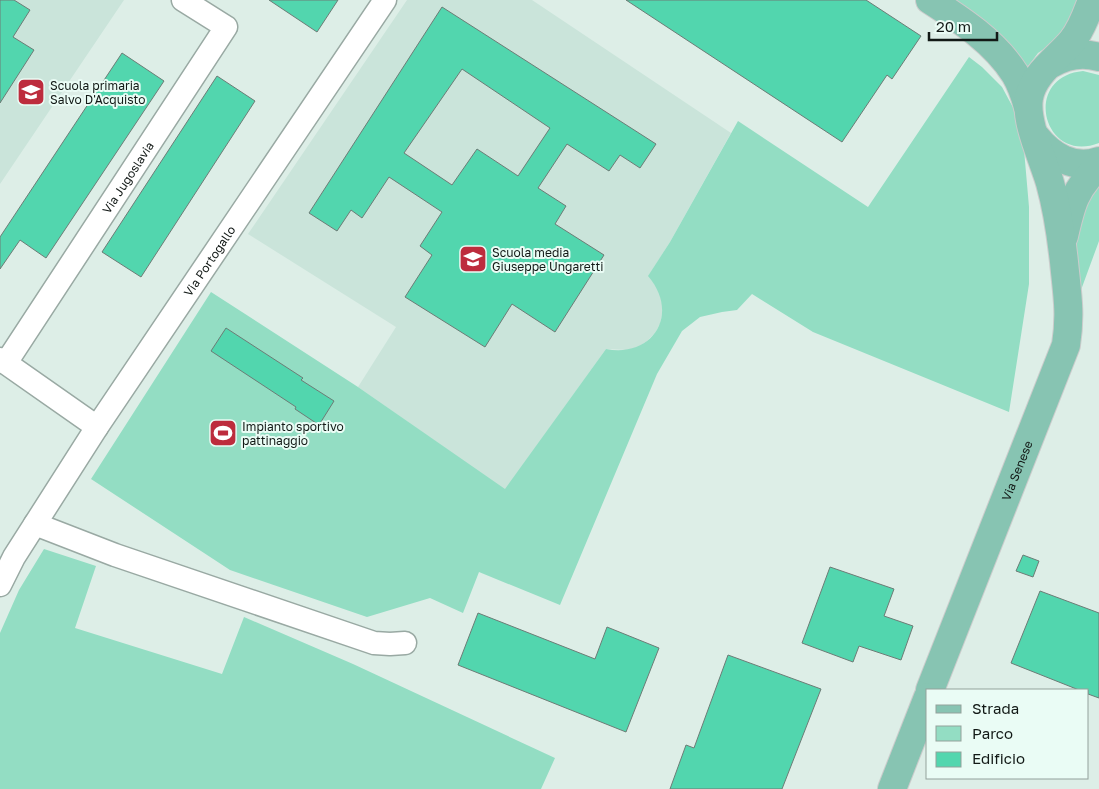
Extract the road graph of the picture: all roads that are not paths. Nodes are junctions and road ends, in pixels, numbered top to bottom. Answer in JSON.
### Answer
{"nodes":[{"id":1,"x":183,"y":0,"type":"edge"},
{"id":2,"x":385,"y":0,"type":"edge"},
{"id":3,"x":930,"y":0,"type":"edge"},
{"id":4,"x":1092,"y":0,"type":"edge"},
{"id":5,"x":1099,"y":57,"type":"edge"},
{"id":6,"x":1050,"y":65,"type":"junction"},
{"id":7,"x":1028,"y":107,"type":"junction"},
{"id":8,"x":1036,"y":137,"type":"junction"},
{"id":9,"x":1099,"y":161,"type":"edge"},
{"id":10,"x":1099,"y":166,"type":"edge"},
{"id":11,"x":1062,"y":245,"type":"junction"},
{"id":12,"x":3,"y":361,"type":"edge"},
{"id":13,"x":97,"y":427,"type":"junction"},
{"id":14,"x":35,"y":524,"type":"junction"},
{"id":15,"x":1,"y":579,"type":"edge"},
{"id":16,"x":405,"y":643,"type":"dead end"},
{"id":17,"x":930,"y":689,"type":"edge"},
{"id":18,"x":926,"y":701,"type":"edge"},
{"id":19,"x":892,"y":789,"type":"edge"}],
"edges":[{"from":1,"to":12,"type":"street","name":"Via Jugoslavia"},
{"from":2,"to":13,"type":"street","name":"Via Portogallo"},
{"from":3,"to":7,"type":"main road"},
{"from":4,"to":6,"type":"main road","name":"Via Senese"},
{"from":5,"to":6,"type":"main road","name":"Via Senese"},
{"from":6,"to":7,"type":"main road","name":"Via Senese"},
{"from":7,"to":8,"type":"main road","name":"Via Senese"},
{"from":8,"to":9,"type":"main road","name":"Via Senese"},
{"from":8,"to":11,"type":"main road","name":"Via Senese"},
{"from":10,"to":11,"type":"main road","name":"Via Senese"},
{"from":11,"to":17,"type":"main road","name":"Via Senese"},
{"from":12,"to":13,"type":"street"},
{"from":13,"to":14,"type":"street","name":"Via Portogallo"},
{"from":14,"to":15,"type":"street","name":"Via Portogallo"},
{"from":14,"to":16,"type":"street"},
{"from":18,"to":19,"type":"main road"}]}
